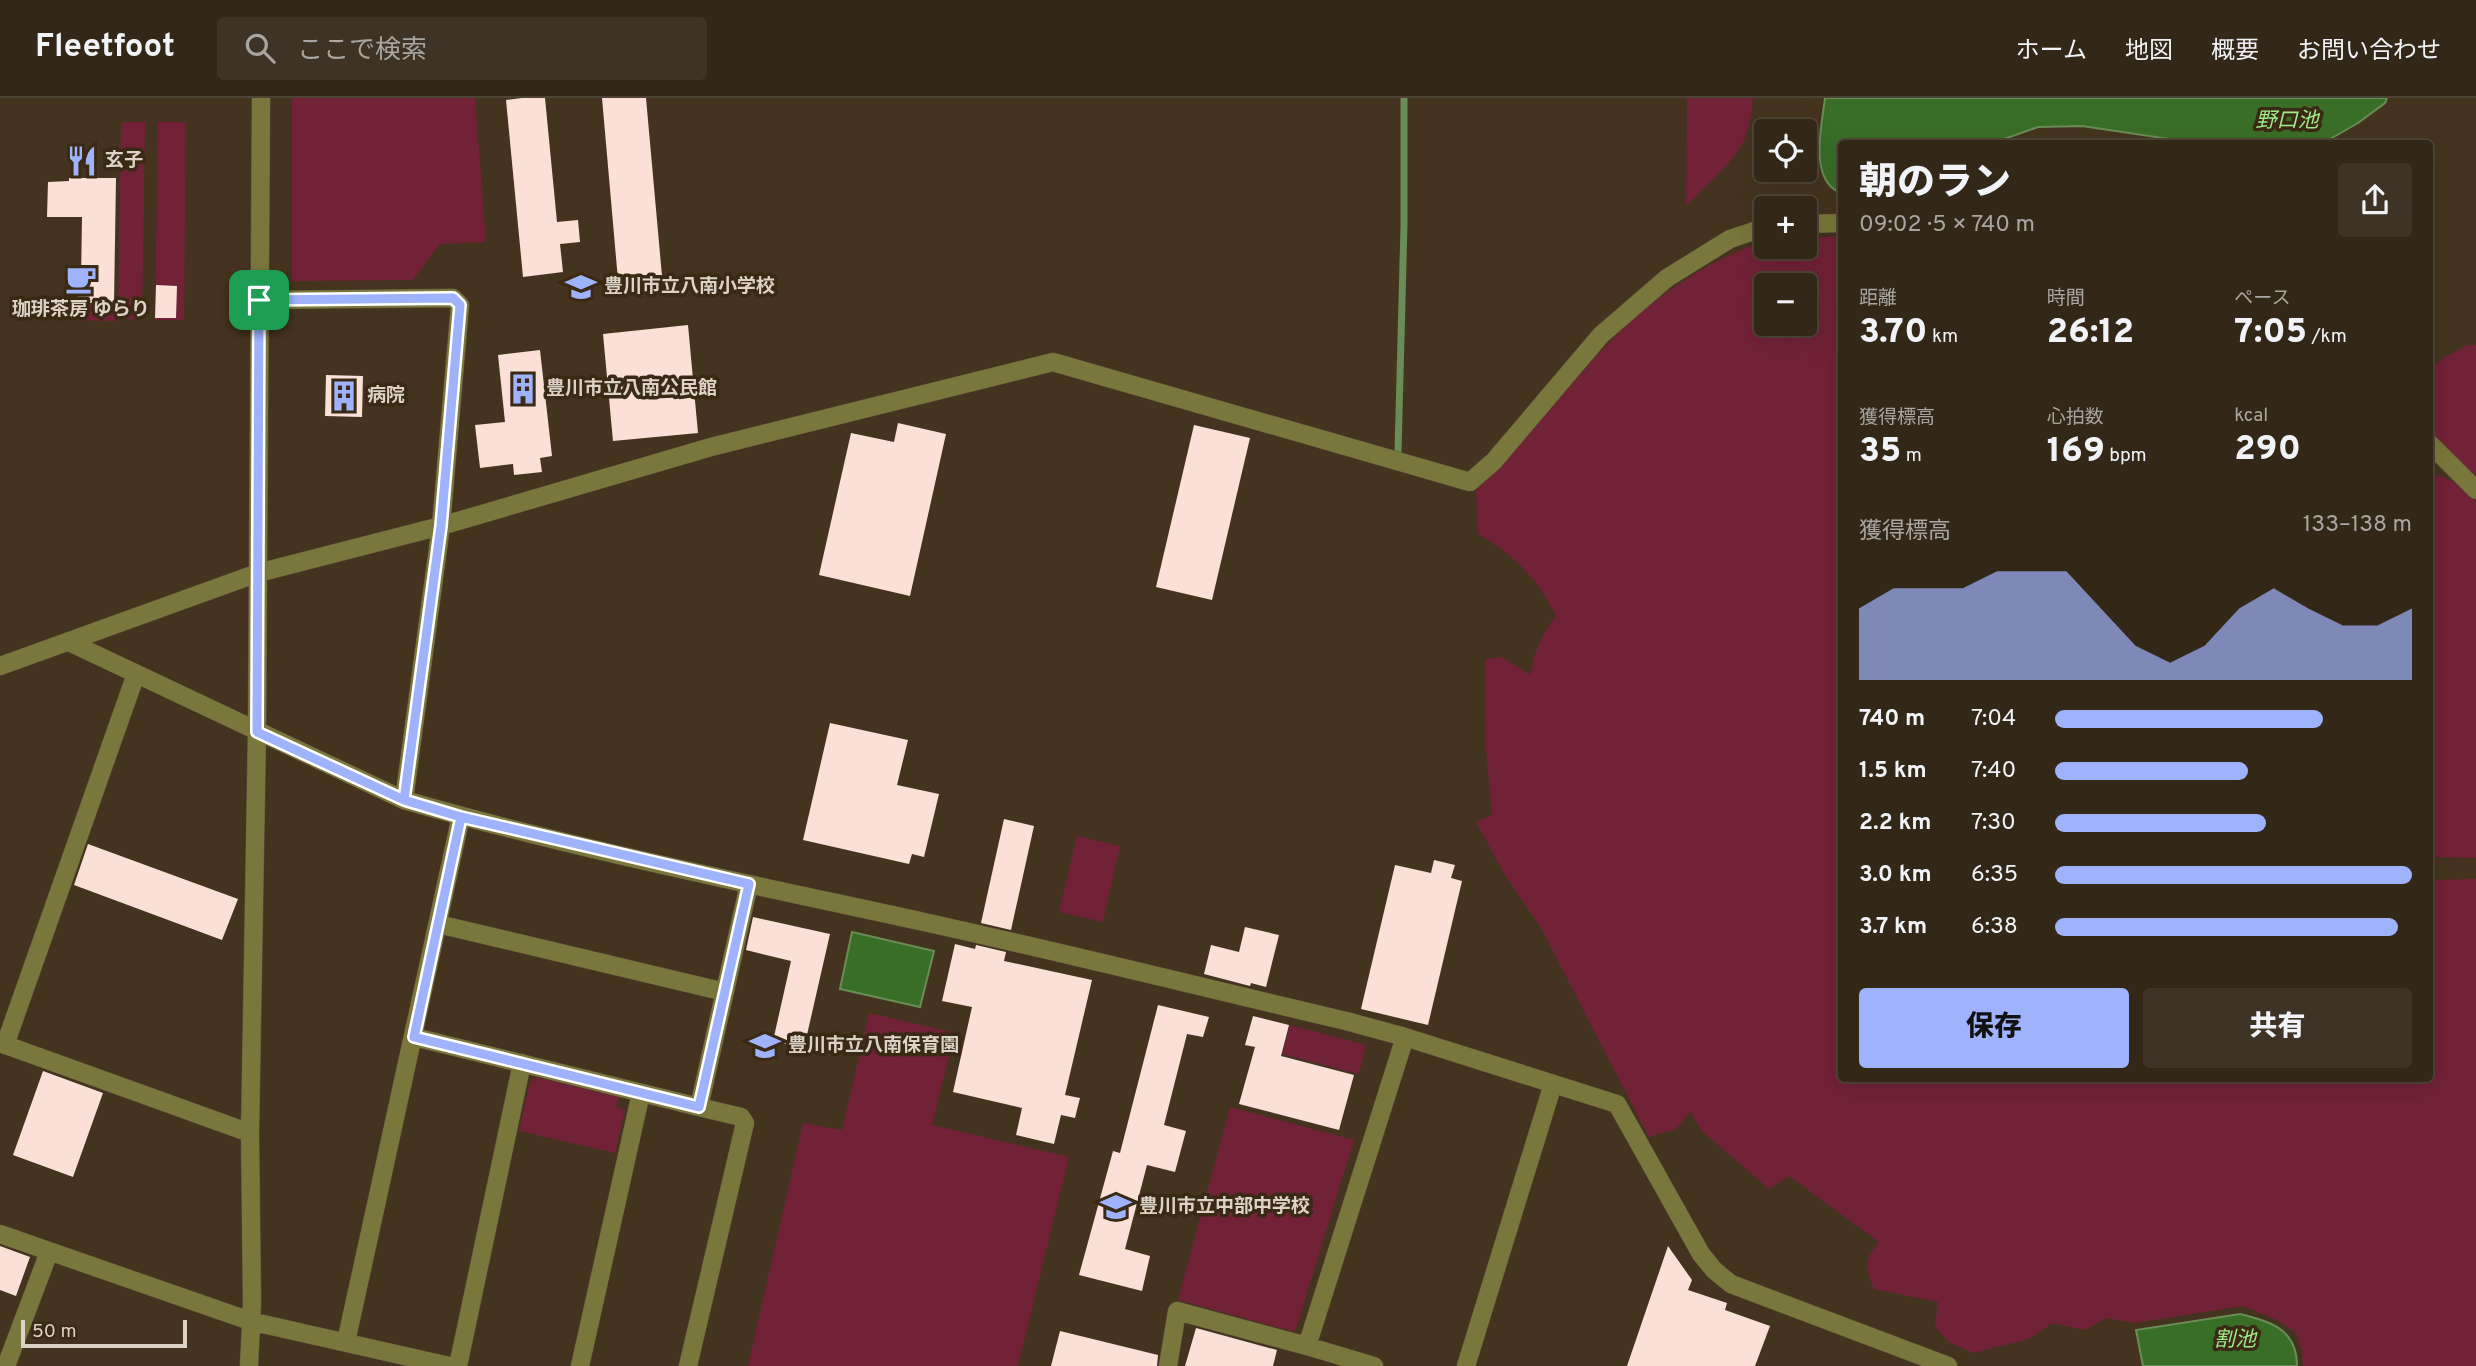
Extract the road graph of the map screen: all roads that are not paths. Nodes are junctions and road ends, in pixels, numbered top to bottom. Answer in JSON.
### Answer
{"nodes":[{"id":1,"x":261,"y":98,"type":"edge"},
{"id":2,"x":1838,"y":223,"type":"edge"},
{"id":3,"x":1817,"y":224,"type":"edge"},
{"id":4,"x":1754,"y":232,"type":"edge"},
{"id":5,"x":259,"y":300,"type":"junction"},
{"id":6,"x":2433,"y":447,"type":"edge"},
{"id":7,"x":2476,"y":490,"type":"edge"},
{"id":8,"x":441,"y":526,"type":"junction"},
{"id":9,"x":258,"y":573,"type":"junction"},
{"id":10,"x":69,"y":642,"type":"junction"},
{"id":11,"x":0,"y":666,"type":"edge"},
{"id":12,"x":136,"y":674,"type":"junction"},
{"id":13,"x":257,"y":732,"type":"junction"},
{"id":14,"x":404,"y":800,"type":"junction"},
{"id":15,"x":461,"y":817,"type":"junction"},
{"id":16,"x":749,"y":884,"type":"junction"},
{"id":17,"x":438,"y":923,"type":"junction"},
{"id":18,"x":724,"y":992,"type":"junction"},
{"id":19,"x":414,"y":1037,"type":"junction"},
{"id":20,"x":1405,"y":1037,"type":"junction"},
{"id":21,"x":3,"y":1044,"type":"edge"},
{"id":22,"x":522,"y":1063,"type":"junction"},
{"id":23,"x":1553,"y":1084,"type":"junction"},
{"id":24,"x":641,"y":1093,"type":"junction"},
{"id":25,"x":699,"y":1107,"type":"junction"},
{"id":26,"x":250,"y":1133,"type":"junction"},
{"id":27,"x":0,"y":1234,"type":"edge"},
{"id":28,"x":49,"y":1252,"type":"junction"},
{"id":29,"x":250,"y":1321,"type":"junction"},
{"id":30,"x":346,"y":1342,"type":"junction"},
{"id":31,"x":1307,"y":1346,"type":"junction"},
{"id":32,"x":394,"y":1360,"type":"edge"},
{"id":33,"x":6,"y":1366,"type":"edge"},
{"id":34,"x":249,"y":1366,"type":"edge"},
{"id":35,"x":449,"y":1366,"type":"edge"},
{"id":36,"x":458,"y":1366,"type":"edge"},
{"id":37,"x":580,"y":1366,"type":"edge"},
{"id":38,"x":688,"y":1366,"type":"edge"},
{"id":39,"x":1168,"y":1366,"type":"edge"},
{"id":40,"x":1374,"y":1366,"type":"edge"},
{"id":41,"x":1466,"y":1366,"type":"edge"},
{"id":42,"x":1948,"y":1366,"type":"edge"}],
"edges":[{"from":1,"to":5,"type":"street"},
{"from":2,"to":3,"type":"street"},
{"from":4,"to":8,"type":"street"},
{"from":5,"to":8,"type":"street"},
{"from":5,"to":9,"type":"street"},
{"from":6,"to":7,"type":"street"},
{"from":8,"to":9,"type":"street"},
{"from":8,"to":14,"type":"street"},
{"from":9,"to":10,"type":"street"},
{"from":9,"to":13,"type":"street"},
{"from":10,"to":11,"type":"street"},
{"from":10,"to":12,"type":"street"},
{"from":12,"to":13,"type":"street"},
{"from":12,"to":21,"type":"street"},
{"from":13,"to":14,"type":"street"},
{"from":13,"to":26,"type":"street"},
{"from":14,"to":15,"type":"street"},
{"from":15,"to":16,"type":"street"},
{"from":15,"to":17,"type":"street"},
{"from":16,"to":18,"type":"street"},
{"from":16,"to":20,"type":"street"},
{"from":17,"to":18,"type":"street"},
{"from":17,"to":19,"type":"street"},
{"from":18,"to":25,"type":"street"},
{"from":19,"to":22,"type":"street"},
{"from":19,"to":30,"type":"street"},
{"from":20,"to":23,"type":"street"},
{"from":20,"to":31,"type":"street"},
{"from":21,"to":26,"type":"street"},
{"from":22,"to":24,"type":"street"},
{"from":22,"to":36,"type":"street"},
{"from":23,"to":41,"type":"street"},
{"from":23,"to":42,"type":"street"},
{"from":24,"to":25,"type":"street"},
{"from":24,"to":37,"type":"street"},
{"from":25,"to":38,"type":"street"},
{"from":26,"to":29,"type":"street"},
{"from":27,"to":28,"type":"street"},
{"from":28,"to":29,"type":"street"},
{"from":28,"to":33,"type":"street"},
{"from":29,"to":30,"type":"street"},
{"from":29,"to":34,"type":"street"},
{"from":30,"to":32,"type":"street"},
{"from":31,"to":39,"type":"street"},
{"from":31,"to":40,"type":"street"},
{"from":32,"to":35,"type":"street"}]}
